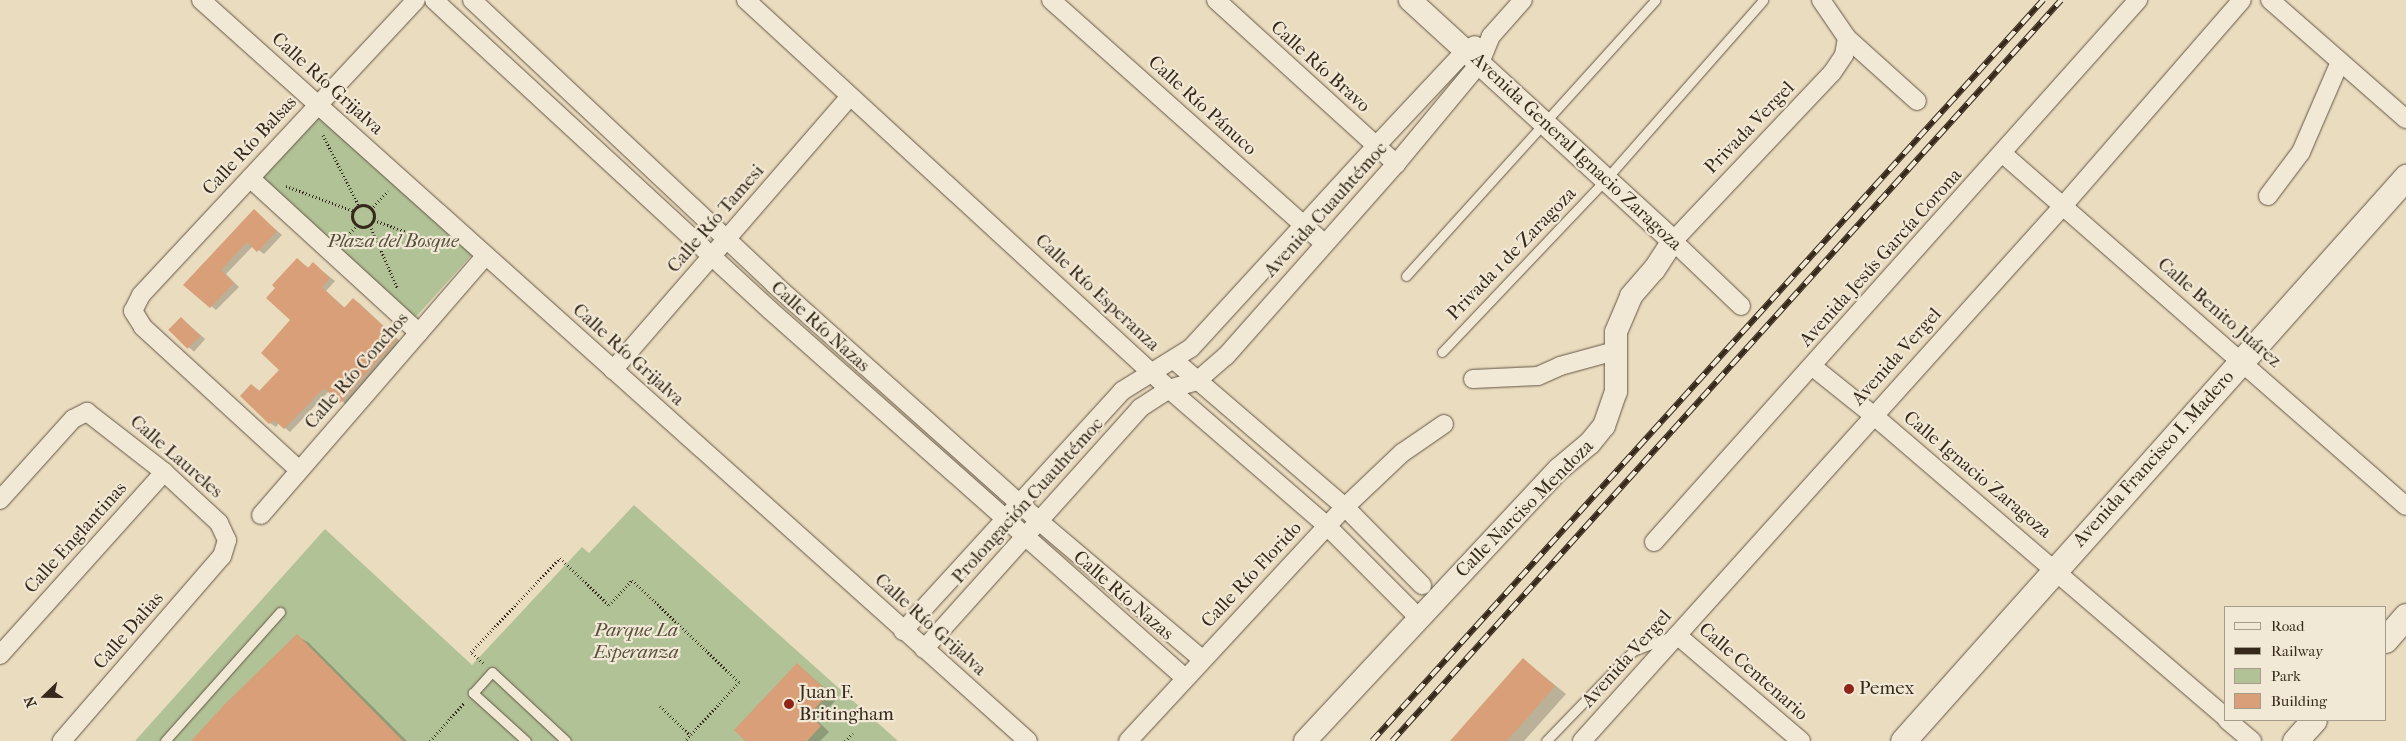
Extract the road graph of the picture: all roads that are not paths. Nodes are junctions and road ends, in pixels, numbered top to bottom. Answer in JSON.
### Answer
{"nodes":[{"id":1,"x":201,"y":0,"type":"edge"},
{"id":2,"x":416,"y":0,"type":"edge"},
{"id":3,"x":434,"y":0,"type":"edge"},
{"id":4,"x":472,"y":0,"type":"edge"},
{"id":5,"x":746,"y":0,"type":"edge"},
{"id":6,"x":1051,"y":0,"type":"edge"},
{"id":7,"x":1216,"y":0,"type":"edge"},
{"id":8,"x":1410,"y":0,"type":"edge"},
{"id":9,"x":1523,"y":0,"type":"edge"},
{"id":10,"x":1655,"y":0,"type":"edge"},
{"id":11,"x":1763,"y":0,"type":"edge"},
{"id":12,"x":1821,"y":0,"type":"edge"},
{"id":13,"x":2138,"y":0,"type":"edge"},
{"id":14,"x":2242,"y":0,"type":"edge"},
{"id":15,"x":2270,"y":0,"type":"edge"},
{"id":16,"x":1847,"y":38,"type":"junction"},
{"id":17,"x":1473,"y":56,"type":"junction"},
{"id":18,"x":2340,"y":62,"type":"junction"},
{"id":19,"x":850,"y":96,"type":"junction"},
{"id":20,"x":1917,"y":100,"type":"dead end"},
{"id":21,"x":317,"y":105,"type":"junction"},
{"id":22,"x":2406,"y":119,"type":"edge"},
{"id":23,"x":1545,"y":122,"type":"junction"},
{"id":24,"x":1376,"y":146,"type":"junction"},
{"id":25,"x":2002,"y":153,"type":"junction"},
{"id":26,"x":1396,"y":164,"type":"junction"},
{"id":27,"x":2406,"y":177,"type":"edge"},
{"id":28,"x":250,"y":178,"type":"junction"},
{"id":29,"x":1606,"y":179,"type":"junction"},
{"id":30,"x":2268,"y":196,"type":"dead end"},
{"id":31,"x":2062,"y":207,"type":"junction"},
{"id":32,"x":1303,"y":224,"type":"junction"},
{"id":33,"x":726,"y":240,"type":"junction"},
{"id":34,"x":1673,"y":241,"type":"junction"},
{"id":35,"x":1324,"y":243,"type":"junction"},
{"id":36,"x":485,"y":256,"type":"junction"},
{"id":37,"x":711,"y":257,"type":"junction"},
{"id":38,"x":1406,"y":276,"type":"dead end"},
{"id":39,"x":1741,"y":306,"type":"dead end"},
{"id":40,"x":419,"y":333,"type":"junction"},
{"id":41,"x":1616,"y":351,"type":"junction"},
{"id":42,"x":1442,"y":352,"type":"dead end"},
{"id":43,"x":1174,"y":360,"type":"junction"},
{"id":44,"x":2242,"y":361,"type":"junction"},
{"id":45,"x":1813,"y":367,"type":"junction"},
{"id":46,"x":613,"y":370,"type":"junction"},
{"id":47,"x":1151,"y":372,"type":"junction"},
{"id":48,"x":1473,"y":380,"type":"dead end"},
{"id":49,"x":1197,"y":381,"type":"junction"},
{"id":50,"x":1169,"y":388,"type":"junction"},
{"id":51,"x":1874,"y":415,"type":"junction"},
{"id":52,"x":1444,"y":424,"type":"dead end"},
{"id":53,"x":299,"y":470,"type":"junction"},
{"id":54,"x":164,"y":472,"type":"junction"},
{"id":55,"x":0,"y":500,"type":"edge"},
{"id":56,"x":1019,"y":502,"type":"junction"},
{"id":57,"x":2406,"y":506,"type":"edge"},
{"id":58,"x":1345,"y":507,"type":"junction"},
{"id":59,"x":261,"y":515,"type":"dead end"},
{"id":60,"x":1003,"y":519,"type":"junction"},
{"id":61,"x":1039,"y":521,"type":"junction"},
{"id":62,"x":1327,"y":526,"type":"junction"},
{"id":63,"x":1024,"y":538,"type":"junction"},
{"id":64,"x":1654,"y":542,"type":"dead end"},
{"id":65,"x":226,"y":548,"type":"joint"},
{"id":66,"x":2056,"y":570,"type":"junction"},
{"id":67,"x":1422,"y":584,"type":"dead end"},
{"id":68,"x":280,"y":612,"type":"dead end"},
{"id":69,"x":2406,"y":616,"type":"edge"},
{"id":70,"x":1419,"y":618,"type":"junction"},
{"id":71,"x":903,"y":630,"type":"junction"},
{"id":72,"x":1677,"y":635,"type":"junction"},
{"id":73,"x":2386,"y":639,"type":"edge"},
{"id":74,"x":924,"y":649,"type":"junction"},
{"id":75,"x":0,"y":655,"type":"edge"},
{"id":76,"x":1202,"y":659,"type":"junction"},
{"id":77,"x":1185,"y":678,"type":"junction"},
{"id":78,"x":2224,"y":717,"type":"edge"},
{"id":79,"x":2228,"y":721,"type":"edge"},
{"id":80,"x":2313,"y":721,"type":"edge"},
{"id":81,"x":62,"y":741,"type":"edge"},
{"id":82,"x":165,"y":741,"type":"edge"},
{"id":83,"x":526,"y":741,"type":"edge"},
{"id":84,"x":566,"y":741,"type":"edge"},
{"id":85,"x":1028,"y":741,"type":"edge"},
{"id":86,"x":1128,"y":741,"type":"edge"},
{"id":87,"x":1305,"y":741,"type":"edge"},
{"id":88,"x":1546,"y":741,"type":"edge"},
{"id":89,"x":1582,"y":741,"type":"edge"},
{"id":90,"x":1801,"y":741,"type":"edge"},
{"id":91,"x":1903,"y":741,"type":"edge"},
{"id":92,"x":2252,"y":741,"type":"edge"},
{"id":93,"x":2295,"y":741,"type":"edge"}],
"edges":[{"from":1,"to":21,"type":"street","name":"Calle Río Grijalva"},
{"from":2,"to":21,"type":"street","name":"Calle Río Balsas"},
{"from":3,"to":37,"type":"street","name":"Calle Río Nazas"},
{"from":4,"to":33,"type":"street","name":"Calle Río Nazas"},
{"from":5,"to":19,"type":"street","name":"Calle Río Esperanza"},
{"from":6,"to":32,"type":"street","name":"Calle Río Pánuco"},
{"from":7,"to":24,"type":"street","name":"Calle Río Bravo"},
{"from":8,"to":17,"type":"street","name":"Avenida General Ignacio Zaragoza"},
{"from":9,"to":17,"type":"street","name":"Avenida Cuauhtémoc"},
{"from":10,"to":23,"type":"lane"},
{"from":11,"to":29,"type":"lane","name":"Privada 1 de Zaragoza"},
{"from":12,"to":16,"type":"street"},
{"from":13,"to":25,"type":"street","name":"Avenida Jesús García Corona"},
{"from":14,"to":31,"type":"street","name":"Avenida Vergel"},
{"from":15,"to":18,"type":"street"},
{"from":16,"to":20,"type":"street"},
{"from":16,"to":34,"type":"street","name":"Privada Vergel"},
{"from":17,"to":23,"type":"street","name":"Avenida General Ignacio Zaragoza"},
{"from":17,"to":24,"type":"street","name":"Avenida Cuauhtémoc"},
{"from":17,"to":26,"type":"street","name":"Avenida Cuauhtémoc"},
{"from":18,"to":22,"type":"street"},
{"from":18,"to":30,"type":"street"},
{"from":19,"to":33,"type":"street","name":"Calle Río Tamesi"},
{"from":19,"to":47,"type":"street","name":"Calle Río Esperanza"},
{"from":21,"to":28,"type":"street","name":"Calle Río Balsas"},
{"from":21,"to":36,"type":"street","name":"Calle Río Grijalva"},
{"from":23,"to":29,"type":"street","name":"Avenida General Ignacio Zaragoza"},
{"from":23,"to":38,"type":"lane"},
{"from":24,"to":26,"type":"street","name":"Calle Río Bravo"},
{"from":24,"to":32,"type":"street","name":"Avenida Cuauhtémoc"},
{"from":25,"to":31,"type":"street","name":"Calle Benito Juárez"},
{"from":25,"to":45,"type":"street","name":"Avenida Jesús García Corona"},
{"from":26,"to":35,"type":"street","name":"Avenida Cuauhtémoc"},
{"from":27,"to":44,"type":"main road","name":"Avenida Francisco I. Madero"},
{"from":28,"to":40,"type":"street"},
{"from":28,"to":53,"type":"street","name":"Calle Río Balsas"},
{"from":29,"to":34,"type":"street","name":"Avenida General Ignacio Zaragoza"},
{"from":29,"to":42,"type":"lane","name":"Privada 1 de Zaragoza"},
{"from":31,"to":44,"type":"street","name":"Calle Benito Juárez"},
{"from":31,"to":51,"type":"street","name":"Avenida Vergel"},
{"from":32,"to":35,"type":"street","name":"Calle Río Pánuco"},
{"from":32,"to":43,"type":"street","name":"Avenida Cuauhtémoc"},
{"from":33,"to":37,"type":"street","name":"Calle Río Tamesi"},
{"from":33,"to":56,"type":"street","name":"Calle Río Nazas"},
{"from":34,"to":39,"type":"street","name":"Avenida General Ignacio Zaragoza"},
{"from":34,"to":41,"type":"street","name":"Calle Narciso Mendoza"},
{"from":35,"to":49,"type":"street","name":"Avenida Cuauhtémoc"},
{"from":36,"to":40,"type":"street","name":"Calle Río Conchos"},
{"from":36,"to":46,"type":"street","name":"Calle Río Grijalva"},
{"from":37,"to":46,"type":"street","name":"Calle Río Tamesi"},
{"from":37,"to":60,"type":"street","name":"Calle Río Nazas"},
{"from":40,"to":53,"type":"street","name":"Calle Río Conchos"},
{"from":41,"to":48,"type":"street"},
{"from":41,"to":70,"type":"street","name":"Calle Narciso Mendoza"},
{"from":43,"to":47,"type":"street","name":"Avenida Cuauhtémoc"},
{"from":43,"to":49,"type":"street","name":"Calle Río Esperanza"},
{"from":44,"to":57,"type":"street","name":"Calle Benito Juárez"},
{"from":44,"to":66,"type":"main road","name":"Avenida Francisco I. Madero"},
{"from":45,"to":51,"type":"street","name":"Calle Ignacio Zaragoza"},
{"from":45,"to":64,"type":"street","name":"Avenida Jesús García Corona"},
{"from":46,"to":71,"type":"street","name":"Calle Río Grijalva"},
{"from":47,"to":50,"type":"street","name":"Calle Río Esperanza"},
{"from":47,"to":56,"type":"street","name":"Prolongación Cuauhtémoc"},
{"from":49,"to":50,"type":"street","name":"Avenida Cuauhtémoc"},
{"from":49,"to":58,"type":"street","name":"Calle Río Esperanza"},
{"from":50,"to":61,"type":"street","name":"Prolongación Cuauhtémoc"},
{"from":50,"to":62,"type":"street","name":"Calle Río Esperanza"},
{"from":51,"to":66,"type":"street","name":"Calle Ignacio Zaragoza"},
{"from":51,"to":72,"type":"street","name":"Avenida Vergel"},
{"from":52,"to":58,"type":"street","name":"Calle Río Florido"},
{"from":53,"to":59,"type":"street","name":"Calle Río Conchos"},
{"from":54,"to":55,"type":"street","name":"Calle Laureles"},
{"from":54,"to":65,"type":"street","name":"Calle Laureles"},
{"from":54,"to":75,"type":"street","name":"Calle Englantinas"},
{"from":56,"to":60,"type":"street","name":"Prolongación Cuauhtémoc"},
{"from":56,"to":61,"type":"street","name":"Calle Río Nazas"},
{"from":58,"to":62,"type":"street","name":"Calle Río Florido"},
{"from":58,"to":67,"type":"street","name":"Calle Río Esperanza"},
{"from":60,"to":63,"type":"street","name":"Calle Río Nazas"},
{"from":60,"to":71,"type":"street","name":"Prolongación Cuauhtémoc"},
{"from":61,"to":63,"type":"street","name":"Prolongación Cuauhtémoc"},
{"from":61,"to":76,"type":"street","name":"Calle Río Nazas"},
{"from":62,"to":70,"type":"street","name":"Calle Río Esperanza"},
{"from":62,"to":76,"type":"street","name":"Calle Río Florido"},
{"from":63,"to":74,"type":"street","name":"Prolongación Cuauhtémoc"},
{"from":63,"to":77,"type":"street","name":"Calle Río Nazas"},
{"from":65,"to":81,"type":"street","name":"Calle Dalias"},
{"from":66,"to":78,"type":"street","name":"Calle Ignacio Zaragoza"},
{"from":66,"to":91,"type":"main road","name":"Avenida Francisco I. Madero"},
{"from":68,"to":82,"type":"lane"},
{"from":69,"to":73,"type":"main road"},
{"from":70,"to":87,"type":"street","name":"Calle Narciso Mendoza"},
{"from":71,"to":74,"type":"street","name":"Calle Río Grijalva"},
{"from":72,"to":88,"type":"lane"},
{"from":72,"to":89,"type":"street","name":"Avenida Vergel"},
{"from":72,"to":90,"type":"street","name":"Calle Centenario"},
{"from":74,"to":85,"type":"street","name":"Calle Río Grijalva"},
{"from":76,"to":77,"type":"street","name":"Calle Río Florido"},
{"from":77,"to":86,"type":"street","name":"Calle Río Florido"},
{"from":79,"to":92,"type":"street","name":"Calle Ignacio Zaragoza"},
{"from":80,"to":93,"type":"main road"},
{"from":83,"to":84,"type":"lane"}]}
